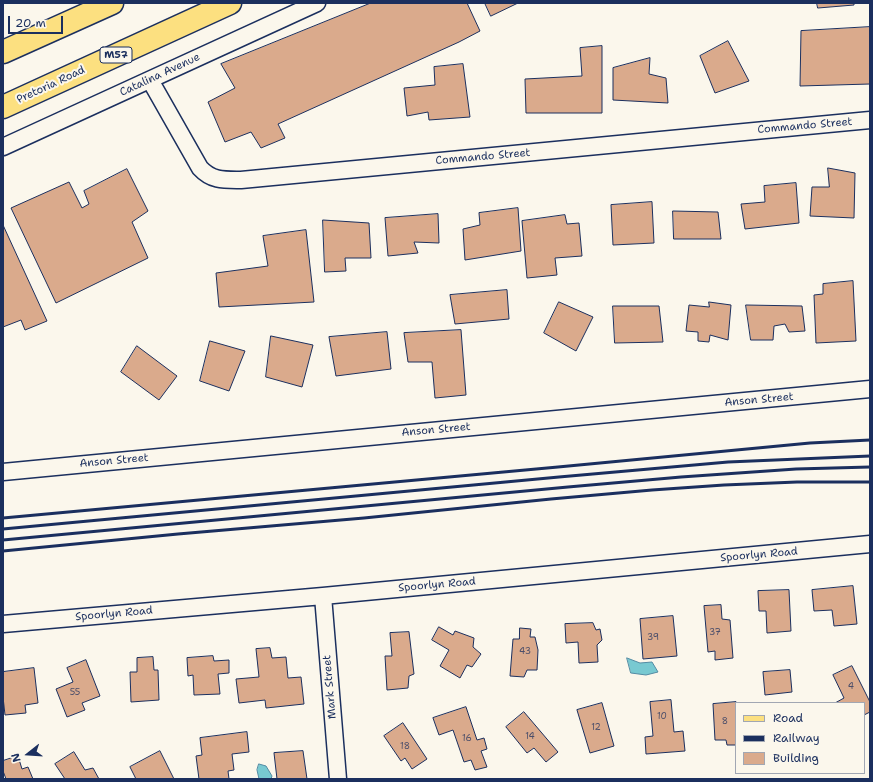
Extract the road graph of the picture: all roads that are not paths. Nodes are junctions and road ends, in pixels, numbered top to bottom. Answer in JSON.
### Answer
{"nodes":[{"id":1,"x":112,"y":3,"type":"edge"},
{"id":2,"x":230,"y":3,"type":"edge"},
{"id":3,"x":317,"y":3,"type":"edge"},
{"id":4,"x":3,"y":52,"type":"edge"},
{"id":5,"x":150,"y":80,"type":"junction"},
{"id":6,"x":3,"y":107,"type":"edge"},
{"id":7,"x":870,"y":120,"type":"edge"},
{"id":8,"x":3,"y":147,"type":"edge"},
{"id":9,"x":870,"y":389,"type":"edge"},
{"id":10,"x":3,"y":472,"type":"edge"},
{"id":11,"x":870,"y":544,"type":"edge"},
{"id":12,"x":323,"y":596,"type":"junction"},
{"id":13,"x":3,"y":624,"type":"edge"},
{"id":14,"x":338,"y":779,"type":"edge"}],
"edges":[{"from":1,"to":4,"type":"main road"},
{"from":2,"to":6,"type":"main road","name":"Pretoria Road","number":"M57"},
{"from":3,"to":5,"type":"street","name":"Catalina Avenue"},
{"from":5,"to":7,"type":"street","name":"Commando Street"},
{"from":5,"to":8,"type":"street","name":"Catalina Avenue"},
{"from":9,"to":10,"type":"street","name":"Anson Street"},
{"from":11,"to":12,"type":"street","name":"Spoorlyn Road"},
{"from":12,"to":13,"type":"street","name":"Spoorlyn Road"},
{"from":12,"to":14,"type":"street","name":"Mark Street"}]}
